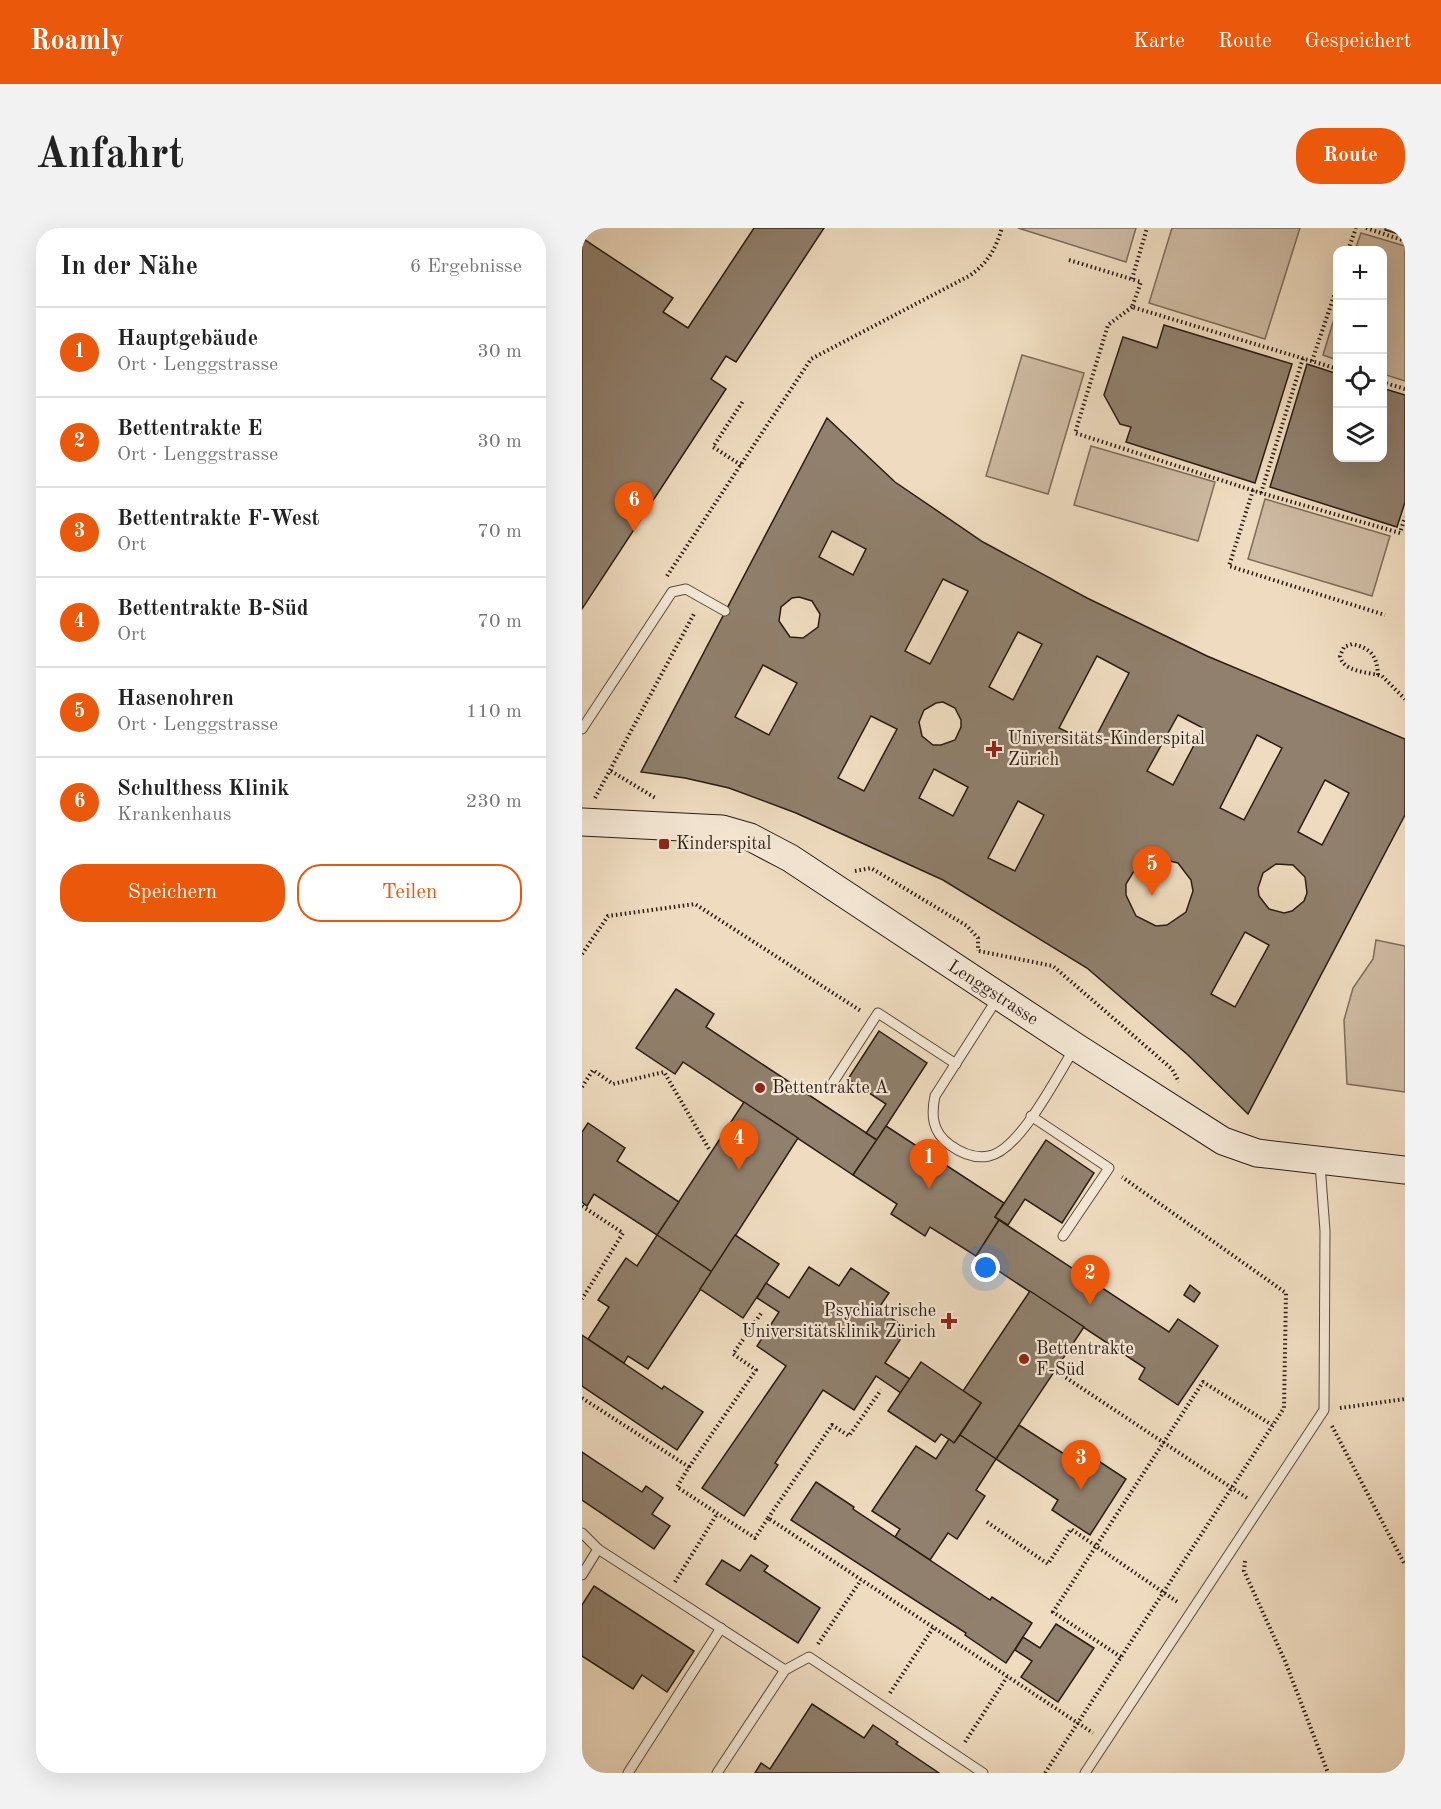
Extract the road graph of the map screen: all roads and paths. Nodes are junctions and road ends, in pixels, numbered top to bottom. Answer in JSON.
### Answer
{"nodes":[{"id":1,"x":1002,"y":228,"type":"edge"},
{"id":2,"x":1147,"y":228,"type":"edge"},
{"id":3,"x":1356,"y":228,"type":"edge"},
{"id":4,"x":1366,"y":228,"type":"edge"},
{"id":5,"x":1380,"y":231,"type":"edge"},
{"id":6,"x":1405,"y":241,"type":"edge"},
{"id":7,"x":1349,"y":246,"type":"edge"},
{"id":8,"x":1069,"y":260,"type":"dead end"},
{"id":9,"x":1132,"y":279,"type":"junction"},
{"id":10,"x":1333,"y":299,"type":"edge"},
{"id":11,"x":1132,"y":308,"type":"junction"},
{"id":12,"x":1303,"y":358,"type":"junction"},
{"id":13,"x":1312,"y":361,"type":"junction"},
{"id":14,"x":1333,"y":367,"type":"edge"},
{"id":15,"x":1387,"y":383,"type":"edge"},
{"id":16,"x":1405,"y":389,"type":"edge"},
{"id":17,"x":743,"y":401,"type":"dead end"},
{"id":18,"x":741,"y":465,"type":"junction"},
{"id":19,"x":1253,"y":490,"type":"junction"},
{"id":20,"x":1261,"y":493,"type":"junction"},
{"id":21,"x":1405,"y":517,"type":"edge"},
{"id":22,"x":664,"y":580,"type":"dead end"},
{"id":23,"x":703,"y":598,"type":"junction"},
{"id":24,"x":725,"y":611,"type":"dead end"},
{"id":25,"x":1385,"y":615,"type":"dead end"},
{"id":26,"x":1378,"y":675,"type":"junction"},
{"id":27,"x":1405,"y":699,"type":"edge"},
{"id":28,"x":582,"y":729,"type":"edge"},
{"id":29,"x":611,"y":771,"type":"junction"},
{"id":30,"x":665,"y":804,"type":"dead end"},
{"id":31,"x":587,"y":813,"type":"edge"},
{"id":32,"x":845,"y":873,"type":"dead end"},
{"id":33,"x":968,"y":949,"type":"dead end"},
{"id":34,"x":978,"y":951,"type":"junction"},
{"id":35,"x":582,"y":954,"type":"edge"},
{"id":36,"x":998,"y":996,"type":"junction"},
{"id":37,"x":874,"y":1019,"type":"junction"},
{"id":38,"x":1076,"y":1047,"type":"junction"},
{"id":39,"x":956,"y":1064,"type":"junction"},
{"id":40,"x":831,"y":1084,"type":"dead end"},
{"id":41,"x":582,"y":1087,"type":"edge"},
{"id":42,"x":1182,"y":1089,"type":"dead end"},
{"id":43,"x":1031,"y":1116,"type":"junction"},
{"id":44,"x":709,"y":1149,"type":"dead end"},
{"id":45,"x":1320,"y":1162,"type":"junction"},
{"id":46,"x":1109,"y":1168,"type":"junction"},
{"id":47,"x":1405,"y":1170,"type":"edge"},
{"id":48,"x":582,"y":1206,"type":"edge"},
{"id":49,"x":1063,"y":1236,"type":"dead end"},
{"id":50,"x":582,"y":1299,"type":"edge"},
{"id":51,"x":762,"y":1312,"type":"dead end"},
{"id":52,"x":1062,"y":1375,"type":"dead end"},
{"id":53,"x":881,"y":1390,"type":"dead end"},
{"id":54,"x":582,"y":1398,"type":"edge"},
{"id":55,"x":1405,"y":1399,"type":"edge"},
{"id":56,"x":1324,"y":1410,"type":"junction"},
{"id":57,"x":1272,"y":1425,"type":"junction"},
{"id":58,"x":1163,"y":1442,"type":"junction"},
{"id":59,"x":689,"y":1467,"type":"junction"},
{"id":60,"x":1230,"y":1487,"type":"junction"},
{"id":61,"x":1260,"y":1507,"type":"junction"},
{"id":62,"x":717,"y":1514,"type":"junction"},
{"id":63,"x":768,"y":1518,"type":"junction"},
{"id":64,"x":987,"y":1522,"type":"dead end"},
{"id":65,"x":582,"y":1533,"type":"edge"},
{"id":66,"x":1244,"y":1534,"type":"junction"},
{"id":67,"x":1096,"y":1547,"type":"junction"},
{"id":68,"x":598,"y":1549,"type":"junction"},
{"id":69,"x":1405,"y":1565,"type":"edge"},
{"id":70,"x":582,"y":1575,"type":"edge"},
{"id":71,"x":861,"y":1580,"type":"junction"},
{"id":72,"x":669,"y":1593,"type":"junction"},
{"id":73,"x":1163,"y":1593,"type":"junction"},
{"id":74,"x":1192,"y":1611,"type":"junction"},
{"id":75,"x":721,"y":1628,"type":"junction"},
{"id":76,"x":933,"y":1628,"type":"junction"},
{"id":77,"x":809,"y":1657,"type":"junction"},
{"id":78,"x":1120,"y":1657,"type":"junction"},
{"id":79,"x":785,"y":1670,"type":"junction"},
{"id":80,"x":1007,"y":1677,"type":"junction"},
{"id":81,"x":882,"y":1706,"type":"junction"},
{"id":82,"x":1077,"y":1723,"type":"junction"},
{"id":83,"x":1107,"y":1742,"type":"junction"},
{"id":84,"x":956,"y":1755,"type":"junction"},
{"id":85,"x":628,"y":1773,"type":"edge"},
{"id":86,"x":717,"y":1773,"type":"edge"},
{"id":87,"x":983,"y":1773,"type":"edge"},
{"id":88,"x":1045,"y":1773,"type":"edge"},
{"id":89,"x":1085,"y":1773,"type":"edge"},
{"id":90,"x":1328,"y":1773,"type":"edge"}],
"edges":[{"from":1,"to":18,"type":"path"},
{"from":2,"to":9,"type":"path"},
{"from":3,"to":7,"type":"path"},
{"from":4,"to":5,"type":"path"},
{"from":5,"to":6,"type":"path"},
{"from":8,"to":9,"type":"path"},
{"from":9,"to":11,"type":"path"},
{"from":10,"to":13,"type":"path"},
{"from":11,"to":12,"type":"path"},
{"from":11,"to":19,"type":"path"},
{"from":12,"to":13,"type":"path"},
{"from":12,"to":20,"type":"path"},
{"from":13,"to":14,"type":"path"},
{"from":15,"to":16,"type":"path"},
{"from":17,"to":18,"type":"path"},
{"from":18,"to":22,"type":"path"},
{"from":19,"to":20,"type":"path"},
{"from":19,"to":25,"type":"path"},
{"from":20,"to":21,"type":"path"},
{"from":23,"to":24,"type":"lane"},
{"from":23,"to":28,"type":"lane"},
{"from":23,"to":29,"type":"path"},
{"from":26,"to":26,"type":"path"},
{"from":26,"to":27,"type":"path"},
{"from":29,"to":30,"type":"path"},
{"from":29,"to":31,"type":"path"},
{"from":31,"to":36,"type":"street","name":"Lenggstrasse"},
{"from":32,"to":34,"type":"path"},
{"from":33,"to":34,"type":"path"},
{"from":34,"to":42,"type":"path"},
{"from":35,"to":37,"type":"path"},
{"from":36,"to":38,"type":"street","name":"Lenggstrasse"},
{"from":36,"to":39,"type":"lane"},
{"from":37,"to":39,"type":"lane"},
{"from":37,"to":40,"type":"lane"},
{"from":38,"to":43,"type":"lane"},
{"from":38,"to":45,"type":"street","name":"Lenggstrasse"},
{"from":39,"to":43,"type":"lane"},
{"from":41,"to":44,"type":"path"},
{"from":43,"to":46,"type":"lane"},
{"from":45,"to":47,"type":"street","name":"Lenggstrasse"},
{"from":45,"to":56,"type":"lane"},
{"from":46,"to":49,"type":"lane"},
{"from":46,"to":57,"type":"path"},
{"from":48,"to":50,"type":"path"},
{"from":51,"to":59,"type":"path"},
{"from":52,"to":58,"type":"path"},
{"from":53,"to":63,"type":"path"},
{"from":54,"to":59,"type":"path"},
{"from":55,"to":56,"type":"path"},
{"from":56,"to":61,"type":"lane"},
{"from":56,"to":69,"type":"path"},
{"from":57,"to":58,"type":"path"},
{"from":57,"to":60,"type":"path"},
{"from":58,"to":60,"type":"path"},
{"from":58,"to":67,"type":"path"},
{"from":59,"to":62,"type":"path"},
{"from":60,"to":61,"type":"path"},
{"from":60,"to":73,"type":"path"},
{"from":61,"to":66,"type":"lane"},
{"from":62,"to":63,"type":"path"},
{"from":62,"to":72,"type":"path"},
{"from":63,"to":71,"type":"path"},
{"from":64,"to":67,"type":"path"},
{"from":65,"to":68,"type":"lane"},
{"from":66,"to":74,"type":"lane"},
{"from":66,"to":90,"type":"path"},
{"from":67,"to":73,"type":"path"},
{"from":67,"to":78,"type":"path"},
{"from":68,"to":70,"type":"lane"},
{"from":68,"to":72,"type":"lane"},
{"from":71,"to":76,"type":"path"},
{"from":71,"to":77,"type":"path"},
{"from":72,"to":75,"type":"lane"},
{"from":73,"to":74,"type":"path"},
{"from":73,"to":78,"type":"path"},
{"from":74,"to":83,"type":"lane"},
{"from":75,"to":79,"type":"lane"},
{"from":75,"to":85,"type":"lane"},
{"from":76,"to":80,"type":"path"},
{"from":76,"to":81,"type":"path"},
{"from":77,"to":79,"type":"lane"},
{"from":77,"to":81,"type":"lane"},
{"from":78,"to":82,"type":"path"},
{"from":79,"to":86,"type":"lane"},
{"from":80,"to":82,"type":"path"},
{"from":80,"to":84,"type":"path"},
{"from":81,"to":84,"type":"lane"},
{"from":82,"to":83,"type":"path"},
{"from":82,"to":88,"type":"path"},
{"from":83,"to":89,"type":"lane"},
{"from":84,"to":87,"type":"lane"}]}
